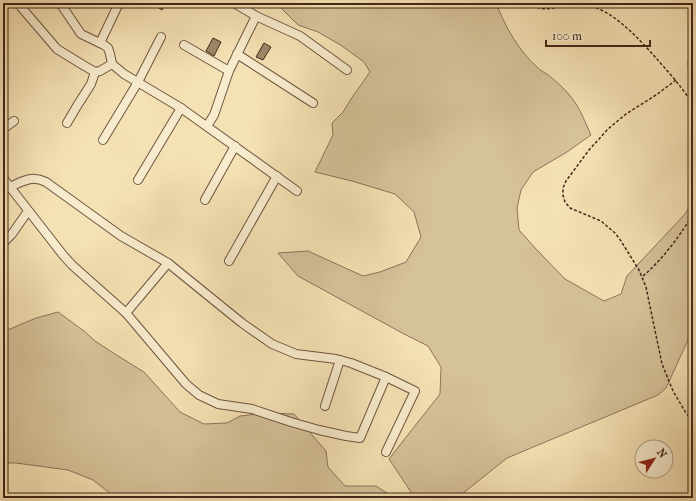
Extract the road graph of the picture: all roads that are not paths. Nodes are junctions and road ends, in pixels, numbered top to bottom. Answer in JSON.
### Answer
{"nodes":[{"id":1,"x":60,"y":3,"type":"edge"},
{"id":2,"x":119,"y":3,"type":"edge"},
{"id":3,"x":234,"y":3,"type":"edge"},
{"id":4,"x":21,"y":7,"type":"dead end"},
{"id":5,"x":256,"y":16,"type":"junction"},
{"id":6,"x":161,"y":37,"type":"dead end"},
{"id":7,"x":100,"y":43,"type":"junction"},
{"id":8,"x":184,"y":45,"type":"dead end"},
{"id":9,"x":237,"y":54,"type":"junction"},
{"id":10,"x":112,"y":64,"type":"junction"},
{"id":11,"x":346,"y":70,"type":"dead end"},
{"id":12,"x":228,"y":71,"type":"junction"},
{"id":13,"x":95,"y":72,"type":"junction"},
{"id":14,"x":138,"y":82,"type":"junction"},
{"id":15,"x":313,"y":103,"type":"dead end"},
{"id":16,"x":182,"y":108,"type":"junction"},
{"id":17,"x":14,"y":121,"type":"dead end"},
{"id":18,"x":67,"y":123,"type":"dead end"},
{"id":19,"x":208,"y":126,"type":"junction"},
{"id":20,"x":3,"y":129,"type":"edge"},
{"id":21,"x":103,"y":140,"type":"dead end"},
{"id":22,"x":235,"y":146,"type":"junction"},
{"id":23,"x":277,"y":176,"type":"junction"},
{"id":24,"x":3,"y":178,"type":"edge"},
{"id":25,"x":138,"y":180,"type":"dead end"},
{"id":26,"x":10,"y":187,"type":"junction"},
{"id":27,"x":297,"y":191,"type":"dead end"},
{"id":28,"x":204,"y":200,"type":"dead end"},
{"id":29,"x":28,"y":211,"type":"junction"},
{"id":30,"x":3,"y":243,"type":"edge"},
{"id":31,"x":229,"y":261,"type":"dead end"},
{"id":32,"x":168,"y":263,"type":"junction"},
{"id":33,"x":126,"y":313,"type":"junction"},
{"id":34,"x":340,"y":360,"type":"junction"},
{"id":35,"x":386,"y":377,"type":"junction"},
{"id":36,"x":325,"y":406,"type":"dead end"},
{"id":37,"x":386,"y":452,"type":"dead end"}],
"edges":[{"from":1,"to":7,"type":"street"},
{"from":2,"to":7,"type":"street"},
{"from":3,"to":5,"type":"street"},
{"from":4,"to":13,"type":"street"},
{"from":5,"to":9,"type":"street"},
{"from":5,"to":11,"type":"street"},
{"from":6,"to":14,"type":"street"},
{"from":7,"to":10,"type":"street"},
{"from":8,"to":12,"type":"street"},
{"from":9,"to":12,"type":"street"},
{"from":9,"to":15,"type":"street"},
{"from":10,"to":13,"type":"street"},
{"from":10,"to":14,"type":"street"},
{"from":12,"to":19,"type":"street"},
{"from":13,"to":18,"type":"street"},
{"from":14,"to":16,"type":"street"},
{"from":14,"to":21,"type":"street"},
{"from":16,"to":19,"type":"street"},
{"from":16,"to":25,"type":"street"},
{"from":17,"to":20,"type":"street"},
{"from":19,"to":22,"type":"street"},
{"from":22,"to":23,"type":"street"},
{"from":22,"to":28,"type":"street"},
{"from":23,"to":27,"type":"street"},
{"from":23,"to":31,"type":"street"},
{"from":24,"to":26,"type":"street"},
{"from":26,"to":29,"type":"street"},
{"from":26,"to":32,"type":"street"},
{"from":29,"to":30,"type":"street"},
{"from":29,"to":33,"type":"street"},
{"from":32,"to":33,"type":"street"},
{"from":32,"to":34,"type":"street"},
{"from":33,"to":35,"type":"street"},
{"from":34,"to":35,"type":"street"},
{"from":34,"to":36,"type":"street"},
{"from":35,"to":37,"type":"street"}]}
